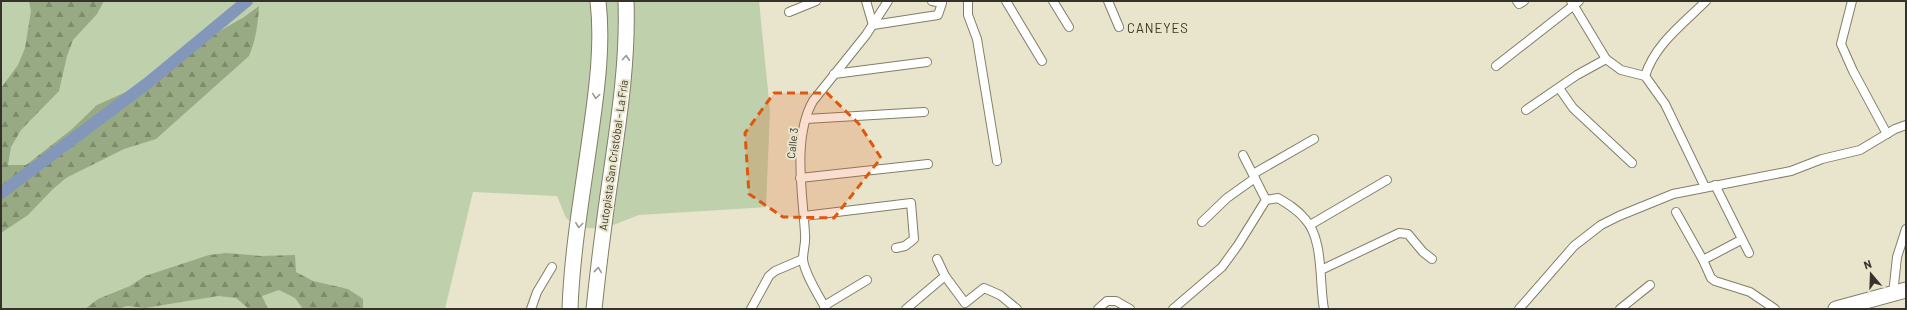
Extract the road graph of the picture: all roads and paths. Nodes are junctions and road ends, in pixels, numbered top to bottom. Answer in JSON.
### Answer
{"nodes":[{"id":1,"x":598,"y":1,"type":"edge"},
{"id":2,"x":626,"y":1,"type":"edge"},
{"id":3,"x":816,"y":1,"type":"edge"},
{"id":4,"x":866,"y":1,"type":"edge"},
{"id":5,"x":888,"y":1,"type":"edge"},
{"id":6,"x":932,"y":1,"type":"edge"},
{"id":7,"x":968,"y":1,"type":"edge"},
{"id":8,"x":1006,"y":1,"type":"edge"},
{"id":9,"x":1053,"y":1,"type":"edge"},
{"id":10,"x":1108,"y":1,"type":"edge"},
{"id":11,"x":1517,"y":1,"type":"edge"},
{"id":12,"x":1524,"y":1,"type":"edge"},
{"id":13,"x":1706,"y":1,"type":"edge"},
{"id":14,"x":1852,"y":1,"type":"edge"},
{"id":15,"x":1575,"y":3,"type":"edge"},
{"id":16,"x":789,"y":12,"type":"dead end"},
{"id":17,"x":873,"y":25,"type":"junction"},
{"id":18,"x":1119,"y":26,"type":"dead end"},
{"id":19,"x":1068,"y":27,"type":"dead end"},
{"id":20,"x":1606,"y":59,"type":"junction"},
{"id":21,"x":1042,"y":61,"type":"dead end"},
{"id":22,"x":927,"y":62,"type":"dead end"},
{"id":23,"x":1496,"y":66,"type":"dead end"},
{"id":24,"x":834,"y":74,"type":"junction"},
{"id":25,"x":1645,"y":76,"type":"junction"},
{"id":26,"x":1559,"y":88,"type":"junction"},
{"id":27,"x":1526,"y":110,"type":"dead end"},
{"id":28,"x":924,"y":112,"type":"dead end"},
{"id":29,"x":806,"y":119,"type":"junction"},
{"id":30,"x":1906,"y":125,"type":"edge"},
{"id":31,"x":1887,"y":134,"type":"junction"},
{"id":32,"x":1314,"y":139,"type":"dead end"},
{"id":33,"x":1242,"y":155,"type":"dead end"},
{"id":34,"x":997,"y":161,"type":"dead end"},
{"id":35,"x":1632,"y":163,"type":"dead end"},
{"id":36,"x":928,"y":164,"type":"dead end"},
{"id":37,"x":1254,"y":176,"type":"junction"},
{"id":38,"x":800,"y":178,"type":"junction"},
{"id":39,"x":1387,"y":180,"type":"dead end"},
{"id":40,"x":1715,"y":185,"type":"junction"},
{"id":41,"x":1705,"y":187,"type":"junction"},
{"id":42,"x":1266,"y":200,"type":"junction"},
{"id":43,"x":1676,"y":212,"type":"dead end"},
{"id":44,"x":804,"y":216,"type":"junction"},
{"id":45,"x":1202,"y":222,"type":"dead end"},
{"id":46,"x":1310,"y":225,"type":"junction"},
{"id":47,"x":1906,"y":229,"type":"edge"},
{"id":48,"x":1741,"y":240,"type":"junction"},
{"id":49,"x":896,"y":248,"type":"dead end"},
{"id":50,"x":1749,"y":253,"type":"dead end"},
{"id":51,"x":803,"y":259,"type":"junction"},
{"id":52,"x":937,"y":259,"type":"dead end"},
{"id":53,"x":1432,"y":259,"type":"dead end"},
{"id":54,"x":1703,"y":260,"type":"junction"},
{"id":55,"x":552,"y":267,"type":"dead end"},
{"id":56,"x":1321,"y":270,"type":"junction"},
{"id":57,"x":945,"y":276,"type":"junction"},
{"id":58,"x":867,"y":280,"type":"dead end"},
{"id":59,"x":1650,"y":285,"type":"dead end"},
{"id":60,"x":1900,"y":292,"type":"edge"},
{"id":61,"x":825,"y":308,"type":"edge"},
{"id":62,"x":531,"y":309,"type":"edge"},
{"id":63,"x":570,"y":309,"type":"edge"},
{"id":64,"x":594,"y":309,"type":"edge"},
{"id":65,"x":751,"y":309,"type":"edge"},
{"id":66,"x":906,"y":309,"type":"edge"},
{"id":67,"x":1017,"y":309,"type":"edge"},
{"id":68,"x":1098,"y":309,"type":"edge"},
{"id":69,"x":1130,"y":309,"type":"edge"},
{"id":70,"x":1173,"y":309,"type":"edge"},
{"id":71,"x":1324,"y":309,"type":"edge"},
{"id":72,"x":1519,"y":309,"type":"edge"},
{"id":73,"x":1620,"y":309,"type":"edge"},
{"id":74,"x":1774,"y":309,"type":"edge"},
{"id":75,"x":1836,"y":309,"type":"edge"}],
"edges":[{"from":1,"to":63,"type":"highway","one_way":true},
{"from":64,"to":2,"type":"highway","name":"Autopista San Cristóbal - La Fría","one_way":true},
{"from":3,"to":16,"type":"street"},
{"from":4,"to":17,"type":"street"},
{"from":5,"to":17,"type":"street","name":"Calle 3"},
{"from":6,"to":17,"type":"street"},
{"from":7,"to":34,"type":"street"},
{"from":8,"to":21,"type":"street"},
{"from":9,"to":19,"type":"street"},
{"from":10,"to":18,"type":"street"},
{"from":11,"to":12,"type":"street"},
{"from":13,"to":25,"type":"street"},
{"from":14,"to":31,"type":"street"},
{"from":15,"to":20,"type":"street"},
{"from":15,"to":23,"type":"street"},
{"from":17,"to":24,"type":"street","name":"Calle 3"},
{"from":20,"to":25,"type":"street"},
{"from":20,"to":26,"type":"street"},
{"from":22,"to":24,"type":"street"},
{"from":24,"to":29,"type":"street","name":"Calle 3"},
{"from":25,"to":41,"type":"street"},
{"from":26,"to":27,"type":"street"},
{"from":26,"to":35,"type":"street"},
{"from":28,"to":29,"type":"street"},
{"from":29,"to":38,"type":"street","name":"Calle 3"},
{"from":30,"to":31,"type":"street"},
{"from":31,"to":40,"type":"street"},
{"from":32,"to":37,"type":"street"},
{"from":33,"to":37,"type":"street"},
{"from":36,"to":38,"type":"street"},
{"from":37,"to":42,"type":"street"},
{"from":37,"to":45,"type":"street"},
{"from":38,"to":44,"type":"street","name":"Calle 3"},
{"from":39,"to":46,"type":"street"},
{"from":40,"to":41,"type":"street"},
{"from":40,"to":48,"type":"street"},
{"from":41,"to":72,"type":"street"},
{"from":42,"to":46,"type":"street"},
{"from":42,"to":70,"type":"street"},
{"from":43,"to":54,"type":"street"},
{"from":44,"to":49,"type":"street"},
{"from":44,"to":51,"type":"street","name":"Calle 3"},
{"from":46,"to":56,"type":"street"},
{"from":47,"to":60,"type":"street"},
{"from":48,"to":50,"type":"street"},
{"from":48,"to":54,"type":"street"},
{"from":51,"to":61,"type":"street","name":"Calle 3"},
{"from":51,"to":65,"type":"street"},
{"from":52,"to":57,"type":"street"},
{"from":53,"to":56,"type":"street"},
{"from":54,"to":74,"type":"street"},
{"from":55,"to":62,"type":"street"},
{"from":56,"to":71,"type":"street"},
{"from":57,"to":66,"type":"street"},
{"from":57,"to":67,"type":"street"},
{"from":58,"to":61,"type":"street"},
{"from":59,"to":73,"type":"street"},
{"from":60,"to":75,"type":"highway"},
{"from":68,"to":69,"type":"street"}]}
